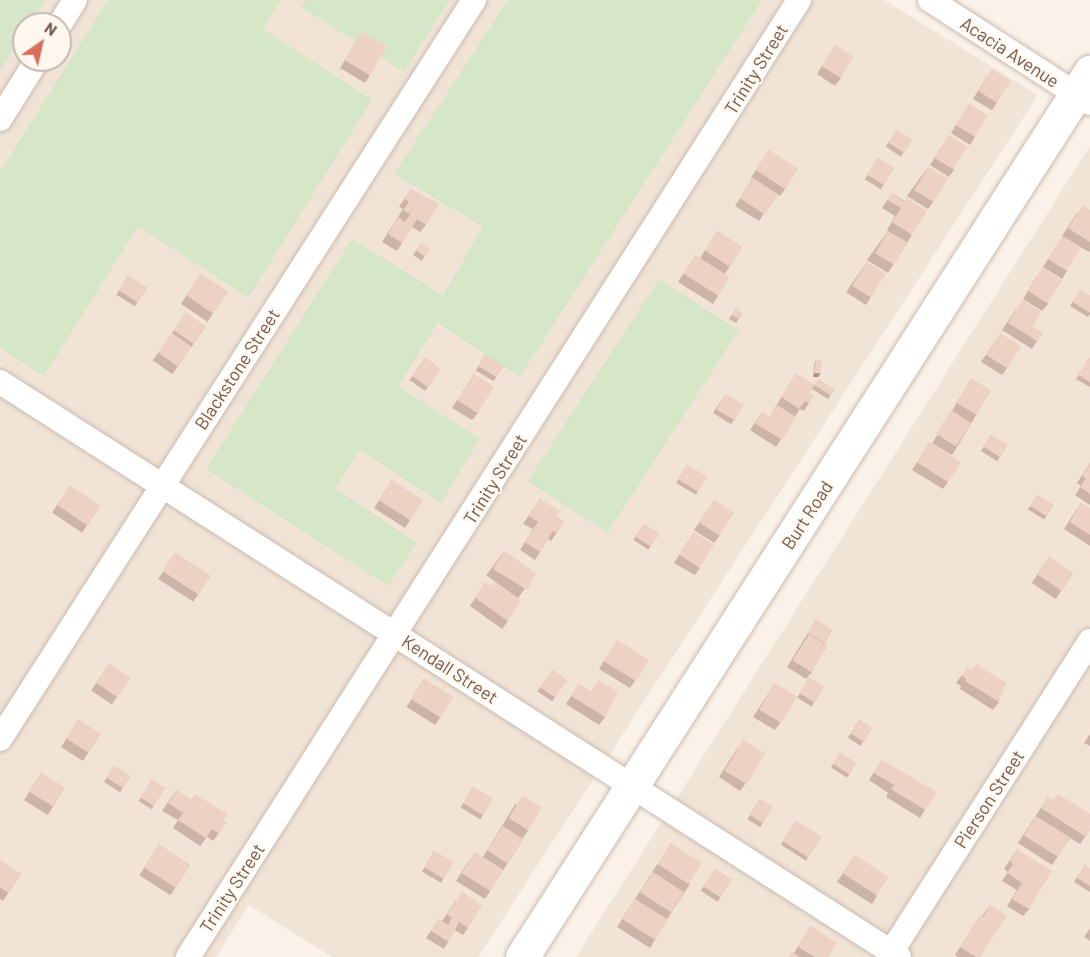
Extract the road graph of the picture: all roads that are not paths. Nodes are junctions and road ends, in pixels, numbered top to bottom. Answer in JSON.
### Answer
{"nodes":[{"id":1,"x":474,"y":0,"type":"edge"},
{"id":2,"x":799,"y":0,"type":"edge"},
{"id":3,"x":930,"y":0,"type":"edge"},
{"id":4,"x":29,"y":72,"type":"edge"},
{"id":5,"x":1085,"y":90,"type":"edge"},
{"id":6,"x":0,"y":119,"type":"edge"},
{"id":7,"x":0,"y":382,"type":"edge"},
{"id":8,"x":162,"y":486,"type":"junction"},
{"id":9,"x":396,"y":635,"type":"junction"},
{"id":10,"x":1090,"y":641,"type":"edge"},
{"id":11,"x":0,"y":739,"type":"edge"},
{"id":12,"x":632,"y":788,"type":"junction"},
{"id":13,"x":893,"y":955,"type":"edge"},
{"id":14,"x":188,"y":957,"type":"edge"},
{"id":15,"x":522,"y":957,"type":"edge"}],
"edges":[{"from":1,"to":8,"type":"street","name":"Blackstone Street"},
{"from":2,"to":9,"type":"street","name":"Trinity Street"},
{"from":3,"to":5,"type":"street","name":"Acacia Avenue"},
{"from":4,"to":6,"type":"street"},
{"from":5,"to":12,"type":"street","name":"Burt Road"},
{"from":7,"to":8,"type":"street","name":"Kendall Street"},
{"from":8,"to":9,"type":"street","name":"Kendall Street"},
{"from":8,"to":11,"type":"street","name":"Blackstone Street"},
{"from":9,"to":12,"type":"street","name":"Kendall Street"},
{"from":9,"to":14,"type":"street","name":"Trinity Street"},
{"from":10,"to":13,"type":"street","name":"Pierson Street"},
{"from":12,"to":13,"type":"street","name":"Kendall Street"},
{"from":12,"to":15,"type":"street","name":"Burt Road"}]}
